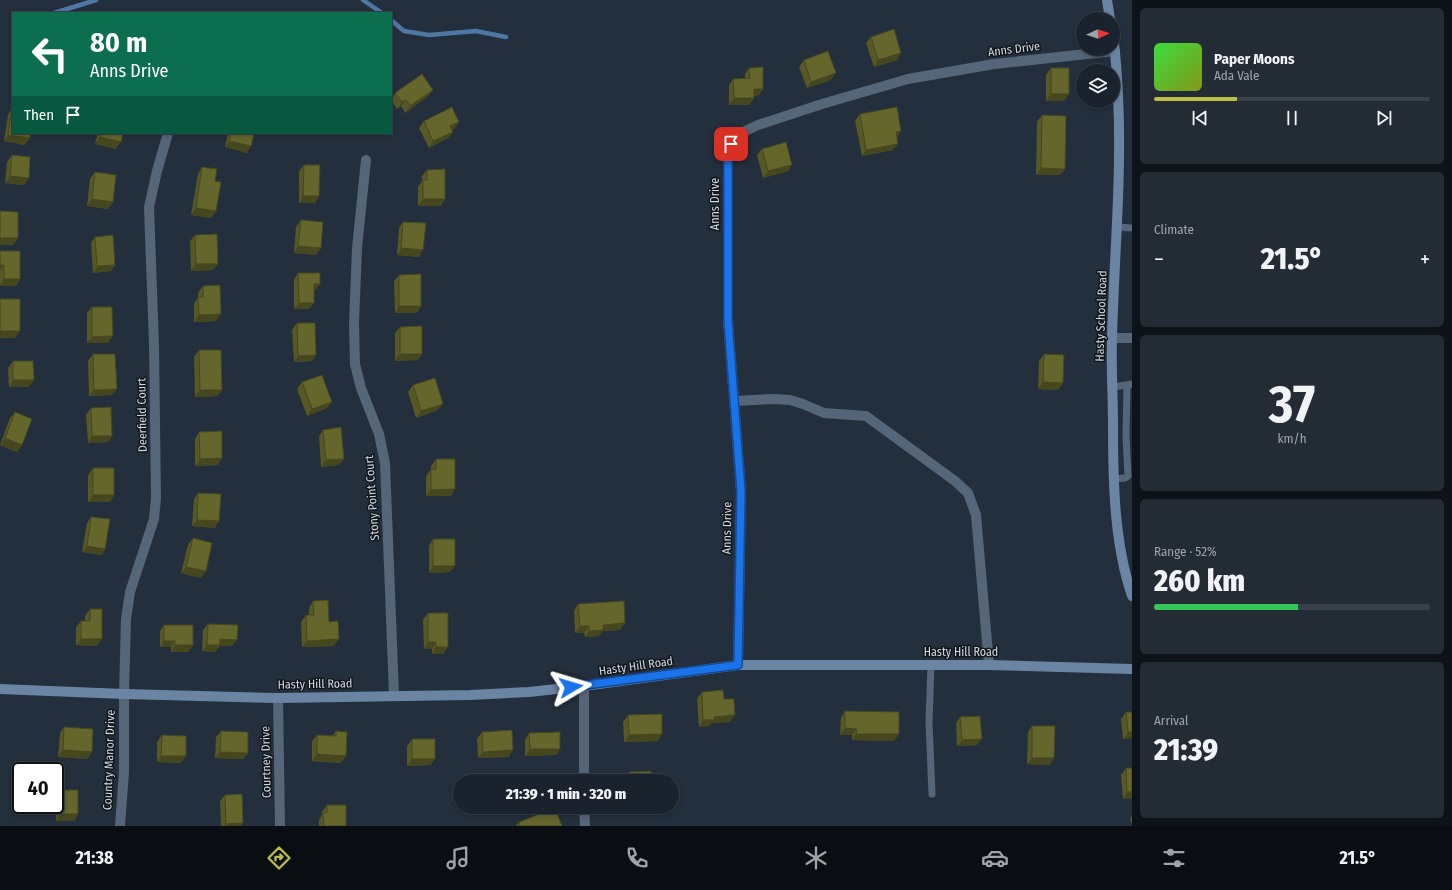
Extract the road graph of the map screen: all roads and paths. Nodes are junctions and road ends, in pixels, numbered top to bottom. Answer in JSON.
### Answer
{"nodes":[{"id":1,"x":1107,"y":0,"type":"edge"},
{"id":2,"x":1109,"y":12,"type":"edge"},
{"id":3,"x":1076,"y":55,"type":"edge"},
{"id":4,"x":1116,"y":56,"type":"edge"},
{"id":5,"x":168,"y":134,"type":"edge"},
{"id":6,"x":366,"y":160,"type":"dead end"},
{"id":7,"x":1118,"y":227,"type":"junction"},
{"id":8,"x":1132,"y":228,"type":"edge"},
{"id":9,"x":1112,"y":338,"type":"junction"},
{"id":10,"x":1132,"y":338,"type":"edge"},
{"id":11,"x":1130,"y":385,"type":"edge"},
{"id":12,"x":1113,"y":387,"type":"junction"},
{"id":13,"x":734,"y":401,"type":"junction"},
{"id":14,"x":1113,"y":479,"type":"junction"},
{"id":15,"x":1132,"y":596,"type":"edge"},
{"id":16,"x":738,"y":665,"type":"junction"},
{"id":17,"x":931,"y":665,"type":"junction"},
{"id":18,"x":990,"y":665,"type":"junction"},
{"id":19,"x":1132,"y":669,"type":"edge"},
{"id":20,"x":584,"y":686,"type":"junction"},
{"id":21,"x":0,"y":689,"type":"edge"},
{"id":22,"x":124,"y":694,"type":"junction"},
{"id":23,"x":394,"y":696,"type":"junction"},
{"id":24,"x":278,"y":698,"type":"junction"},
{"id":25,"x":584,"y":774,"type":"edge"},
{"id":26,"x":932,"y":794,"type":"dead end"},
{"id":27,"x":584,"y":814,"type":"edge"},
{"id":28,"x":120,"y":826,"type":"edge"},
{"id":29,"x":280,"y":826,"type":"edge"},
{"id":30,"x":585,"y":826,"type":"edge"}],
"edges":[{"from":1,"to":2,"type":"street"},
{"from":3,"to":13,"type":"street","name":"Anns Drive"},
{"from":4,"to":7,"type":"street","name":"Hasty School Road"},
{"from":5,"to":22,"type":"street","name":"Deerfield Court"},
{"from":6,"to":23,"type":"street","name":"Stony Point Court"},
{"from":7,"to":8,"type":"lane"},
{"from":7,"to":9,"type":"street","name":"Hasty School Road"},
{"from":9,"to":10,"type":"street"},
{"from":9,"to":12,"type":"street","name":"Hasty School Road"},
{"from":11,"to":12,"type":"lane"},
{"from":11,"to":14,"type":"lane"},
{"from":12,"to":14,"type":"street","name":"Hasty School Road"},
{"from":13,"to":16,"type":"street","name":"Anns Drive"},
{"from":13,"to":18,"type":"street"},
{"from":14,"to":15,"type":"street","name":"Hasty School Road"},
{"from":16,"to":17,"type":"street","name":"Hasty Hill Road"},
{"from":16,"to":20,"type":"street","name":"Hasty Hill Road"},
{"from":17,"to":18,"type":"street","name":"Hasty Hill Road"},
{"from":17,"to":26,"type":"lane"},
{"from":18,"to":19,"type":"street","name":"Hasty Hill Road"},
{"from":20,"to":23,"type":"street","name":"Hasty Hill Road"},
{"from":20,"to":25,"type":"street"},
{"from":21,"to":22,"type":"street","name":"Hasty Hill Road"},
{"from":22,"to":24,"type":"street","name":"Hasty Hill Road"},
{"from":22,"to":28,"type":"street","name":"Country Manor Drive"},
{"from":23,"to":24,"type":"street","name":"Hasty Hill Road"},
{"from":24,"to":29,"type":"street","name":"Courtney Drive"},
{"from":27,"to":30,"type":"street"}]}
